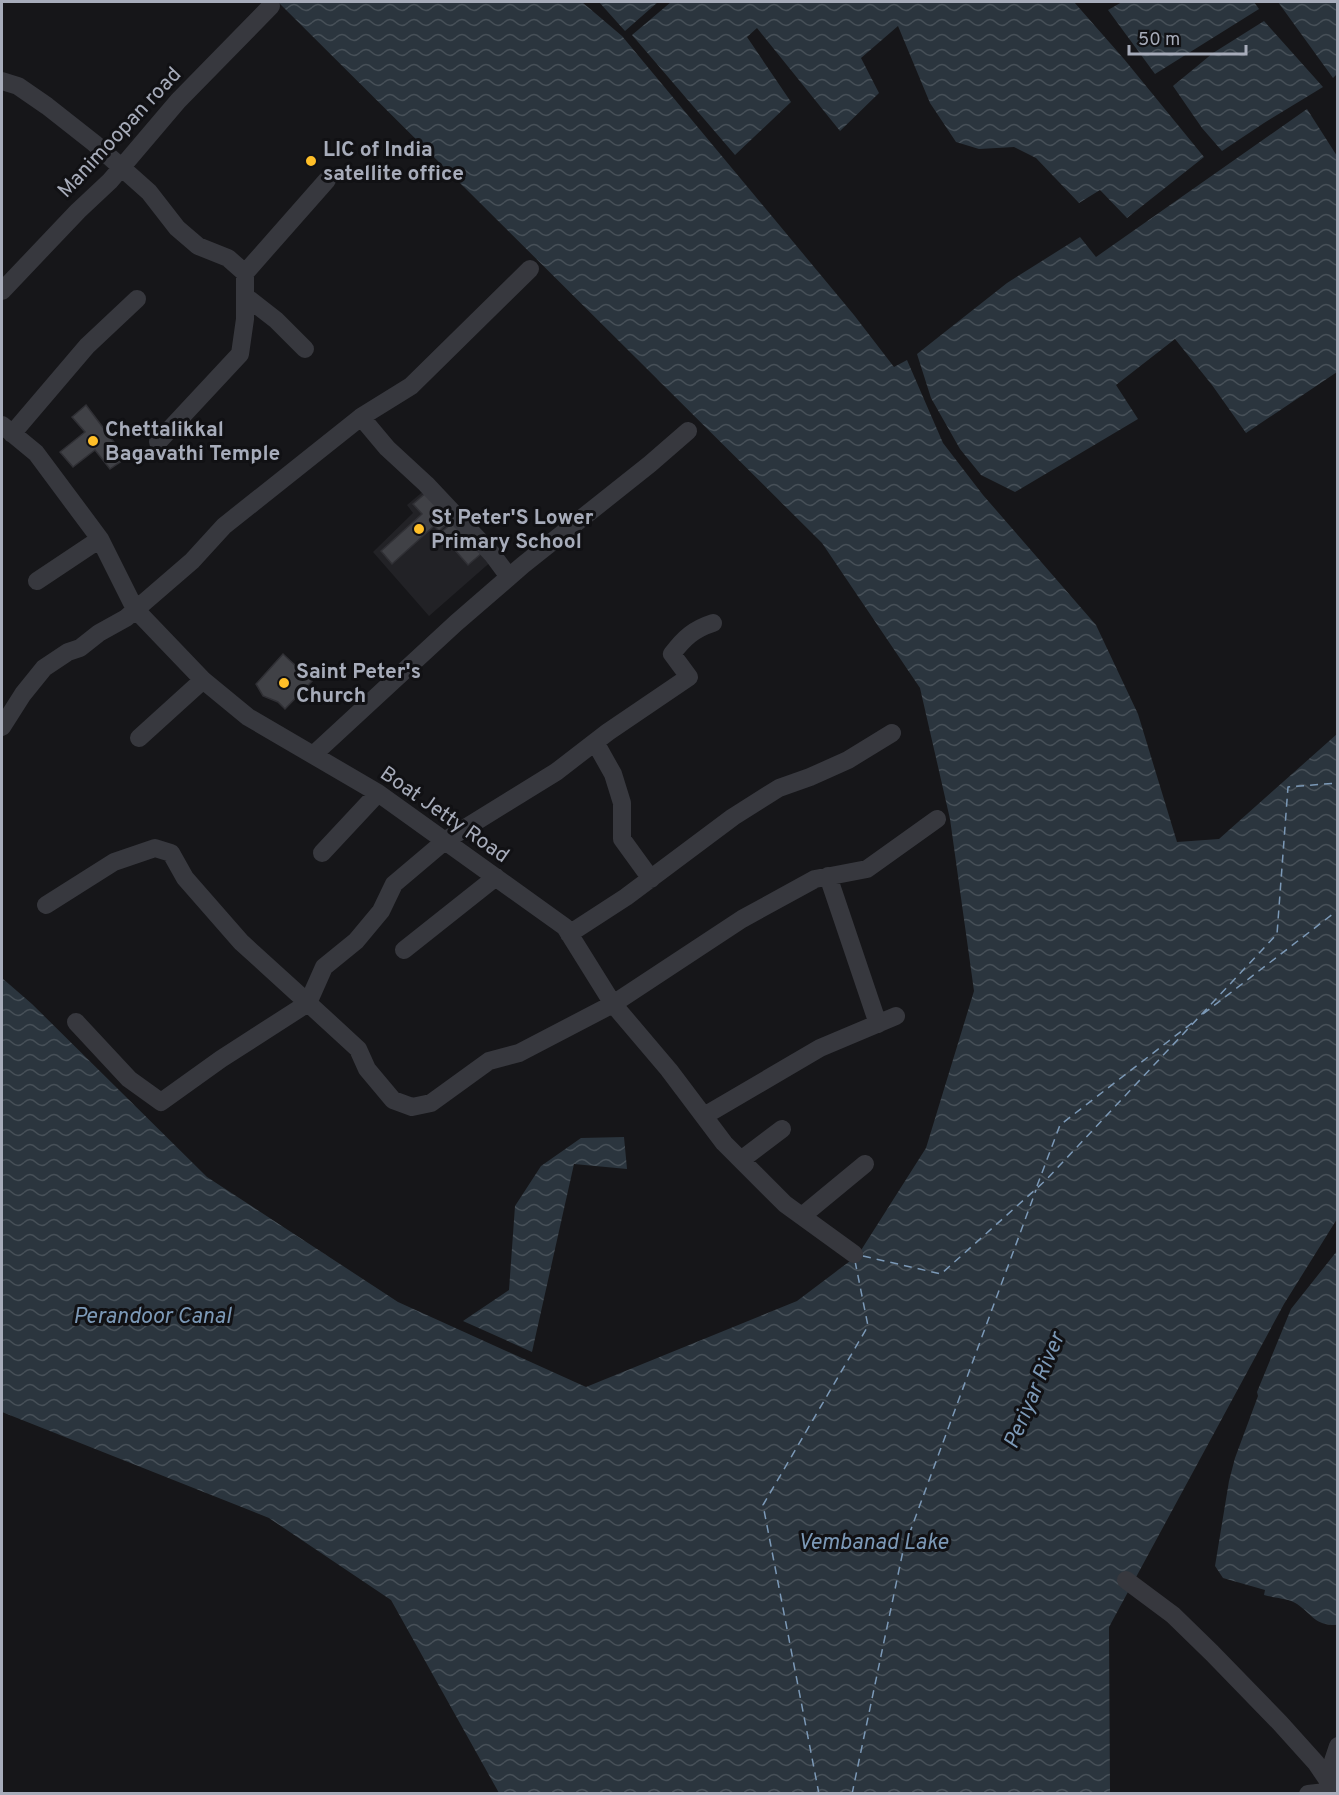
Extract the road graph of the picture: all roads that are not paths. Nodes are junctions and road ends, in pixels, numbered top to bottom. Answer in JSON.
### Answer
{"nodes":[{"id":1,"x":271,"y":6,"type":"dead end"},
{"id":2,"x":2,"y":81,"type":"edge"},
{"id":3,"x":122,"y":168,"type":"junction"},
{"id":4,"x":327,"y":180,"type":"dead end"},
{"id":5,"x":530,"y":269,"type":"dead end"},
{"id":6,"x":245,"y":273,"type":"junction"},
{"id":7,"x":2,"y":291,"type":"edge"},
{"id":8,"x":245,"y":296,"type":"junction"},
{"id":9,"x":137,"y":299,"type":"dead end"},
{"id":10,"x":304,"y":349,"type":"dead end"},
{"id":11,"x":361,"y":417,"type":"junction"},
{"id":12,"x":7,"y":429,"type":"edge"},
{"id":13,"x":688,"y":431,"type":"dead end"},
{"id":14,"x":158,"y":442,"type":"dead end"},
{"id":15,"x":100,"y":539,"type":"junction"},
{"id":16,"x":509,"y":577,"type":"junction"},
{"id":17,"x":37,"y":581,"type":"dead end"},
{"id":18,"x":135,"y":609,"type":"junction"},
{"id":19,"x":713,"y":623,"type":"dead end"},
{"id":20,"x":203,"y":680,"type":"junction"},
{"id":21,"x":2,"y":727,"type":"edge"},
{"id":22,"x":892,"y":733,"type":"dead end"},
{"id":23,"x":139,"y":738,"type":"dead end"},
{"id":24,"x":595,"y":742,"type":"junction"},
{"id":25,"x":313,"y":755,"type":"junction"},
{"id":26,"x":378,"y":793,"type":"junction"},
{"id":27,"x":937,"y":819,"type":"dead end"},
{"id":28,"x":446,"y":840,"type":"junction"},
{"id":29,"x":322,"y":853,"type":"dead end"},
{"id":30,"x":828,"y":876,"type":"junction"},
{"id":31,"x":496,"y":877,"type":"junction"},
{"id":32,"x":651,"y":879,"type":"junction"},
{"id":33,"x":46,"y":905,"type":"dead end"},
{"id":34,"x":569,"y":934,"type":"junction"},
{"id":35,"x":404,"y":950,"type":"dead end"},
{"id":36,"x":308,"y":1003,"type":"junction"},
{"id":37,"x":613,"y":1004,"type":"junction"},
{"id":38,"x":896,"y":1016,"type":"dead end"},
{"id":39,"x":76,"y":1022,"type":"dead end"},
{"id":40,"x":878,"y":1024,"type":"junction"},
{"id":41,"x":704,"y":1116,"type":"junction"},
{"id":42,"x":782,"y":1130,"type":"dead end"},
{"id":43,"x":741,"y":1160,"type":"junction"},
{"id":44,"x":866,"y":1164,"type":"dead end"},
{"id":45,"x":802,"y":1216,"type":"junction"},
{"id":46,"x":854,"y":1254,"type":"dead end"},
{"id":47,"x":1126,"y":1580,"type":"dead end"},
{"id":48,"x":1338,"y":1746,"type":"edge"},
{"id":49,"x":1334,"y":1790,"type":"edge"},
{"id":50,"x":1308,"y":1794,"type":"edge"}],
"edges":[{"from":1,"to":3,"type":"street","name":"Manimoopan road"},
{"from":2,"to":3,"type":"street"},
{"from":3,"to":6,"type":"street"},
{"from":3,"to":7,"type":"street","name":"Manimoopan road"},
{"from":4,"to":6,"type":"street"},
{"from":5,"to":11,"type":"street"},
{"from":6,"to":8,"type":"street"},
{"from":8,"to":10,"type":"street"},
{"from":8,"to":14,"type":"street"},
{"from":9,"to":12,"type":"street"},
{"from":11,"to":16,"type":"street"},
{"from":11,"to":18,"type":"street"},
{"from":12,"to":15,"type":"street","name":"Boat Jetty Road"},
{"from":13,"to":16,"type":"street"},
{"from":15,"to":17,"type":"street"},
{"from":15,"to":18,"type":"street","name":"Boat Jetty Road"},
{"from":16,"to":25,"type":"street"},
{"from":18,"to":20,"type":"street","name":"Boat Jetty Road"},
{"from":18,"to":21,"type":"street"},
{"from":19,"to":24,"type":"street"},
{"from":20,"to":23,"type":"street"},
{"from":20,"to":25,"type":"street","name":"Boat Jetty Road"},
{"from":22,"to":32,"type":"street"},
{"from":24,"to":28,"type":"street"},
{"from":24,"to":32,"type":"street"},
{"from":25,"to":26,"type":"street","name":"Boat Jetty Road"},
{"from":26,"to":28,"type":"street","name":"Boat Jetty Road"},
{"from":26,"to":29,"type":"street"},
{"from":27,"to":30,"type":"street"},
{"from":28,"to":31,"type":"street","name":"Boat Jetty Road"},
{"from":28,"to":36,"type":"street"},
{"from":30,"to":37,"type":"street"},
{"from":30,"to":40,"type":"street"},
{"from":31,"to":34,"type":"street","name":"Boat Jetty Road"},
{"from":31,"to":35,"type":"street"},
{"from":32,"to":34,"type":"street"},
{"from":33,"to":36,"type":"street"},
{"from":34,"to":37,"type":"street","name":"Boat Jetty Road"},
{"from":36,"to":37,"type":"street"},
{"from":36,"to":39,"type":"street"},
{"from":37,"to":41,"type":"street","name":"Boat Jetty Road"},
{"from":38,"to":40,"type":"street"},
{"from":40,"to":41,"type":"street"},
{"from":41,"to":43,"type":"street","name":"Boat Jetty Road"},
{"from":42,"to":43,"type":"street"},
{"from":43,"to":45,"type":"street","name":"Boat Jetty Road"},
{"from":44,"to":45,"type":"street"},
{"from":45,"to":46,"type":"street","name":"Boat Jetty Road"},
{"from":47,"to":49,"type":"street"},
{"from":48,"to":49,"type":"street"},
{"from":49,"to":50,"type":"street"}]}
